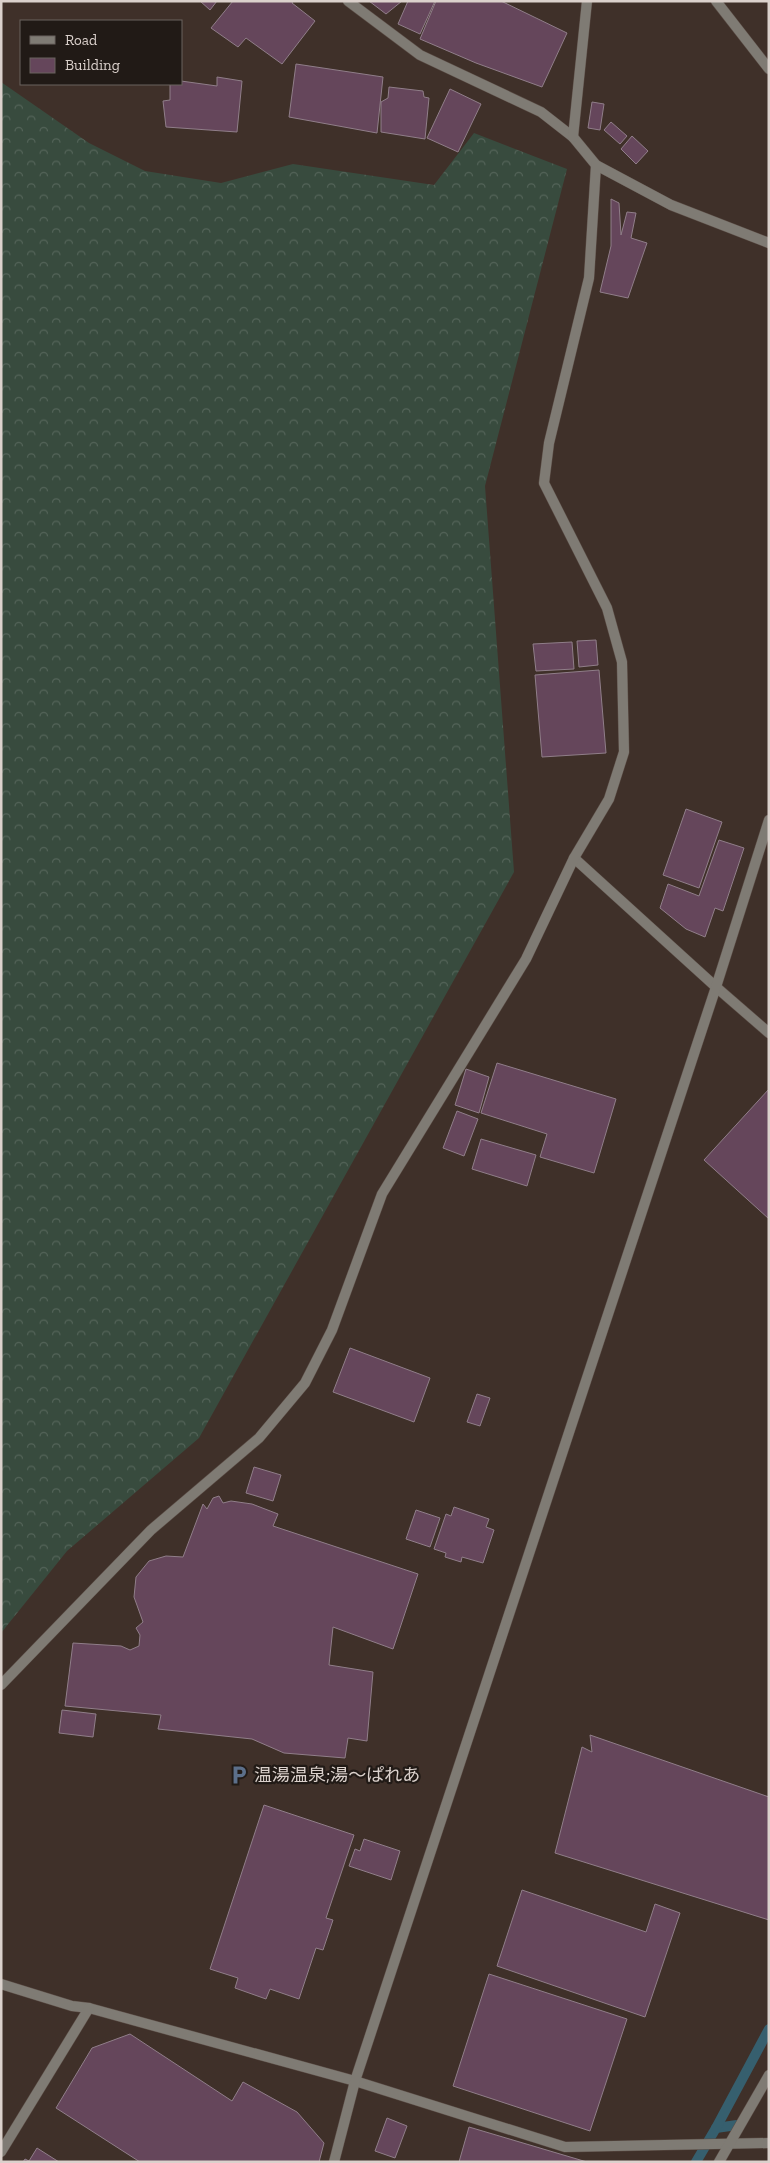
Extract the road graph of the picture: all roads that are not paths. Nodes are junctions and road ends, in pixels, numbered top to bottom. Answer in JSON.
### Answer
{"nodes":[{"id":1,"x":348,"y":1,"type":"edge"},
{"id":2,"x":587,"y":1,"type":"edge"},
{"id":3,"x":716,"y":1,"type":"edge"},
{"id":4,"x":769,"y":69,"type":"edge"},
{"id":5,"x":573,"y":137,"type":"junction"},
{"id":6,"x":596,"y":165,"type":"junction"},
{"id":7,"x":769,"y":243,"type":"edge"},
{"id":8,"x":769,"y":820,"type":"edge"},
{"id":9,"x":574,"y":858,"type":"junction"},
{"id":10,"x":716,"y":987,"type":"junction"},
{"id":11,"x":769,"y":1033,"type":"edge"},
{"id":12,"x":1,"y":1685,"type":"edge"},
{"id":13,"x":1,"y":1984,"type":"edge"},
{"id":14,"x":89,"y":2008,"type":"junction"},
{"id":15,"x":769,"y":2075,"type":"edge"},
{"id":16,"x":355,"y":2081,"type":"junction"},
{"id":17,"x":769,"y":2143,"type":"edge"},
{"id":18,"x":727,"y":2145,"type":"junction"},
{"id":19,"x":1,"y":2152,"type":"edge"},
{"id":20,"x":334,"y":2162,"type":"edge"},
{"id":21,"x":719,"y":2162,"type":"edge"}],
"edges":[{"from":1,"to":5,"type":"street"},
{"from":2,"to":5,"type":"street"},
{"from":3,"to":4,"type":"street"},
{"from":5,"to":6,"type":"street"},
{"from":6,"to":7,"type":"street"},
{"from":6,"to":9,"type":"street"},
{"from":8,"to":10,"type":"street"},
{"from":9,"to":10,"type":"street"},
{"from":9,"to":12,"type":"street"},
{"from":10,"to":11,"type":"street"},
{"from":10,"to":16,"type":"street"},
{"from":13,"to":14,"type":"street"},
{"from":14,"to":16,"type":"street"},
{"from":14,"to":19,"type":"street"},
{"from":15,"to":18,"type":"street"},
{"from":16,"to":18,"type":"street"},
{"from":16,"to":20,"type":"street"},
{"from":17,"to":18,"type":"street"},
{"from":18,"to":21,"type":"street"}]}
